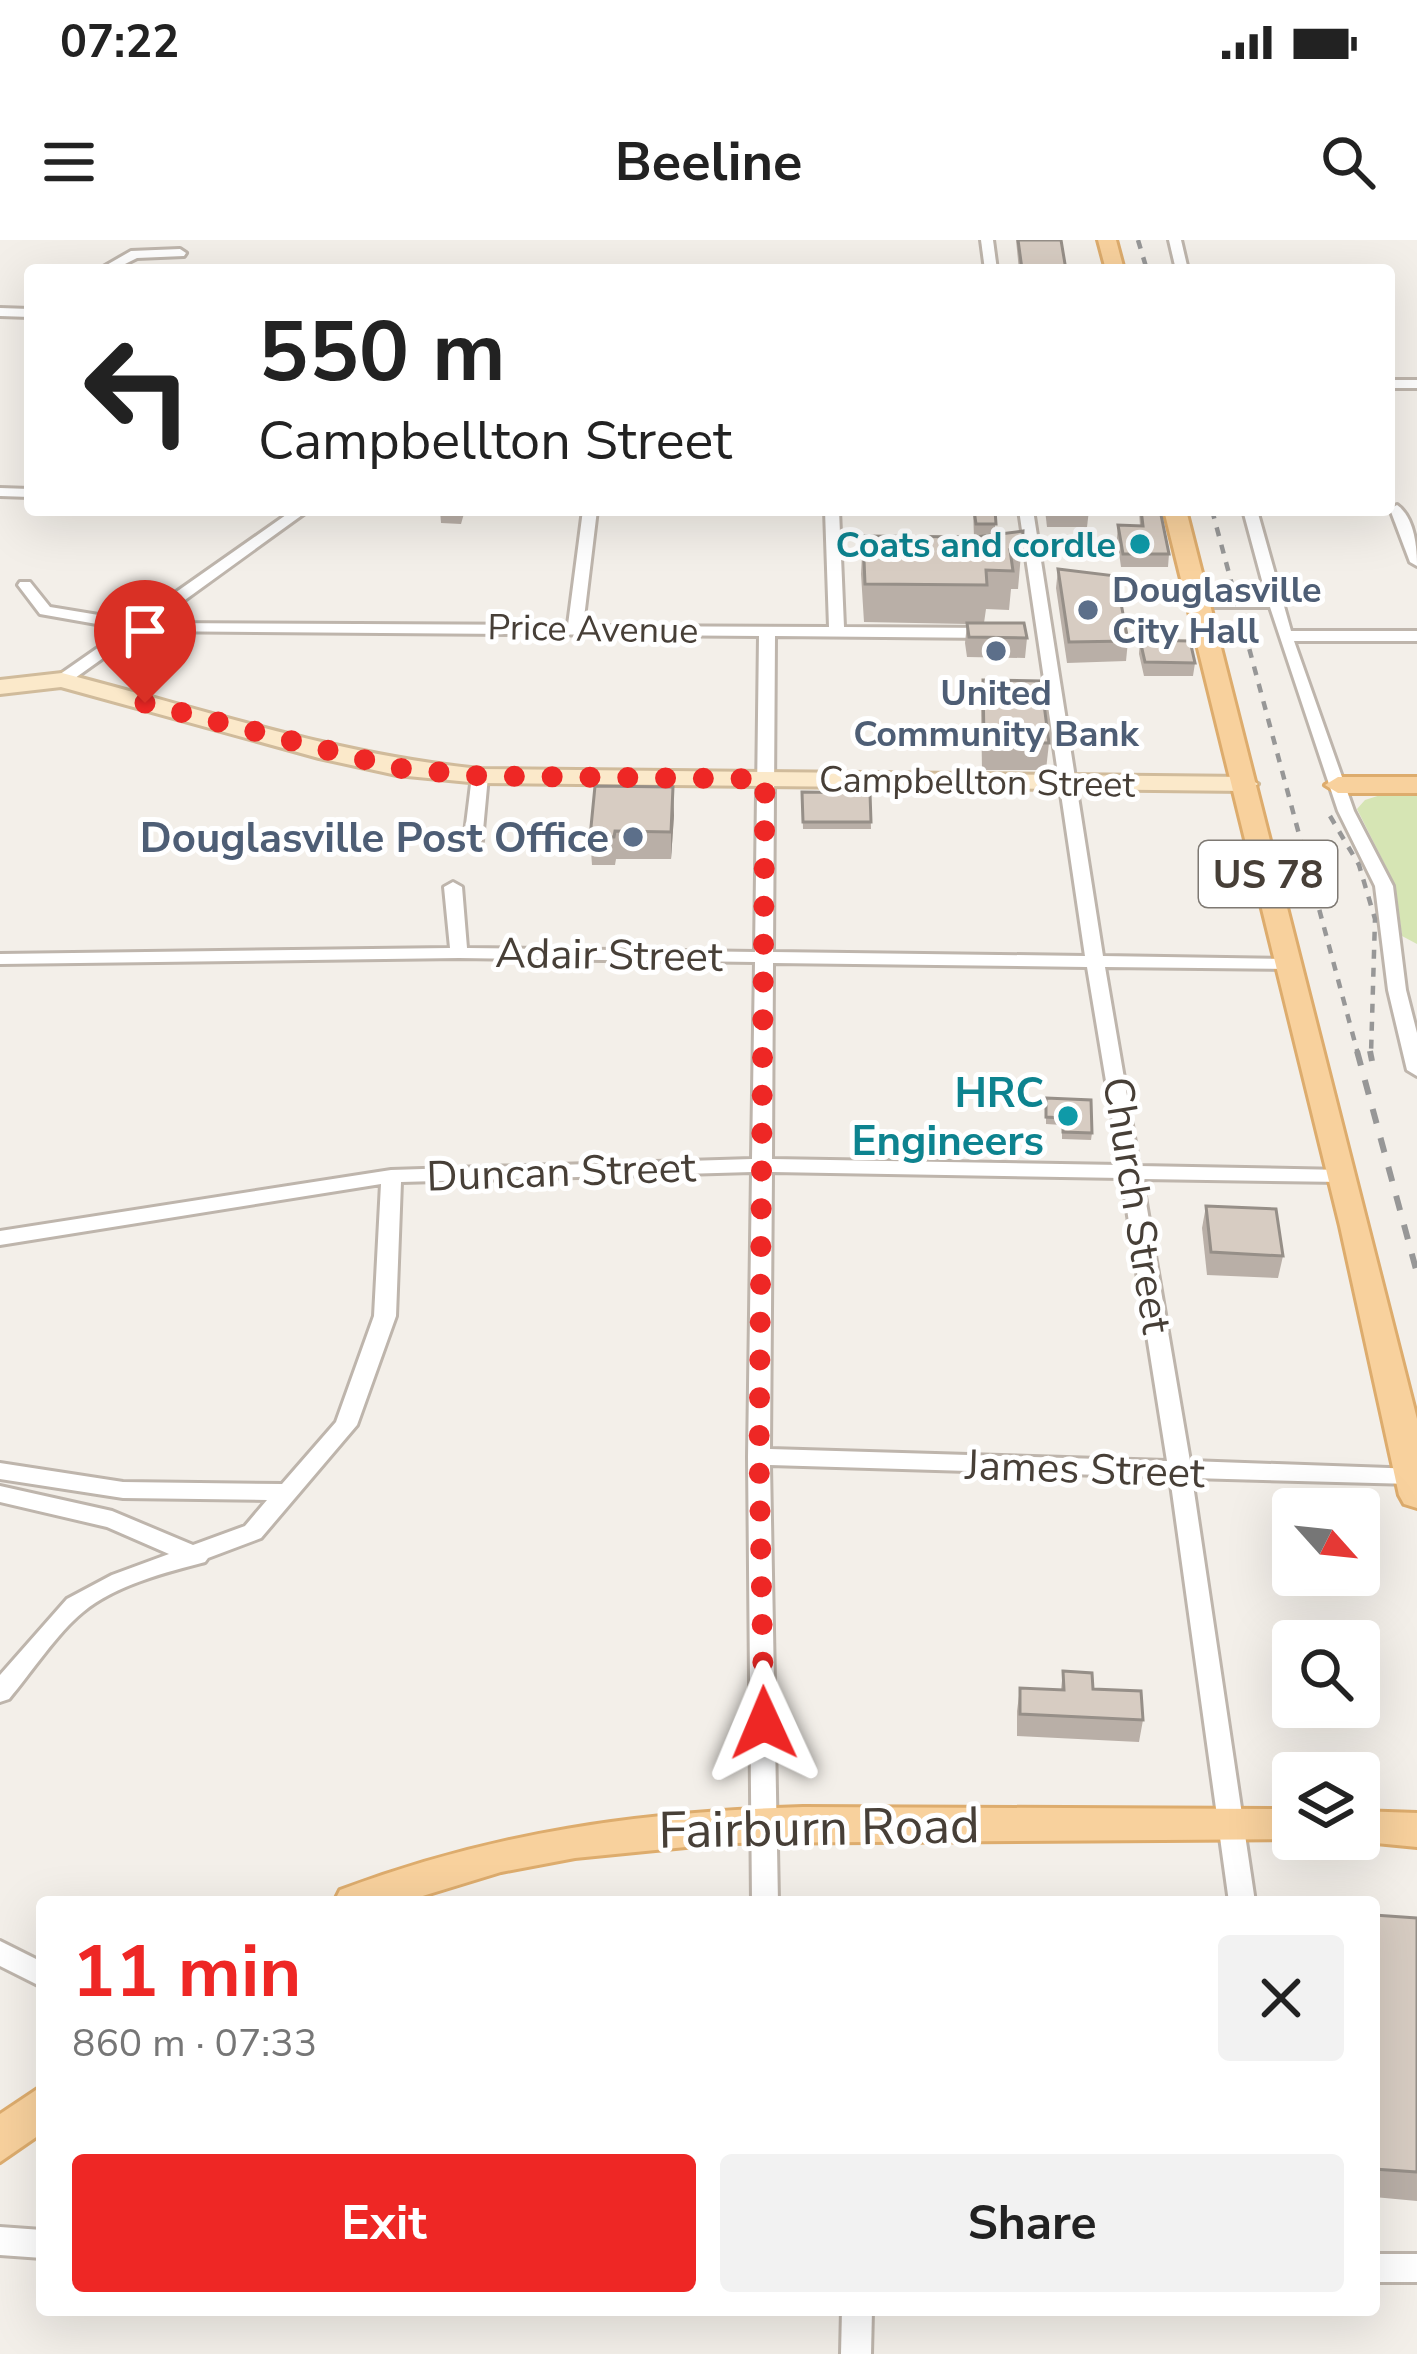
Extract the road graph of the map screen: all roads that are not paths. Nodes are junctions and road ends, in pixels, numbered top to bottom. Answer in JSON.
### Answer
{"nodes":[{"id":1,"x":179,"y":253,"type":"dead end"},
{"id":2,"x":116,"y":264,"type":"edge"},
{"id":3,"x":1395,"y":513,"type":"edge"},
{"id":4,"x":294,"y":516,"type":"edge"},
{"id":5,"x":589,"y":516,"type":"edge"},
{"id":6,"x":832,"y":516,"type":"edge"},
{"id":7,"x":1026,"y":516,"type":"edge"},
{"id":8,"x":1176,"y":516,"type":"edge"},
{"id":9,"x":1252,"y":516,"type":"edge"},
{"id":10,"x":1417,"y":562,"type":"edge"},
{"id":11,"x":25,"y":585,"type":"dead end"},
{"id":12,"x":1198,"y":603,"type":"junction"},
{"id":13,"x":1275,"y":603,"type":"junction"},
{"id":14,"x":575,"y":626,"type":"junction"},
{"id":15,"x":142,"y":627,"type":"junction"},
{"id":16,"x":836,"y":630,"type":"junction"},
{"id":17,"x":767,"y":631,"type":"junction"},
{"id":18,"x":1030,"y":633,"type":"junction"},
{"id":19,"x":1285,"y":636,"type":"junction"},
{"id":20,"x":1417,"y":636,"type":"edge"},
{"id":21,"x":62,"y":680,"type":"junction"},
{"id":22,"x":0,"y":687,"type":"edge"},
{"id":23,"x":480,"y":776,"type":"junction"},
{"id":24,"x":1334,"y":776,"type":"junction"},
{"id":25,"x":765,"y":779,"type":"junction"},
{"id":26,"x":1064,"y":782,"type":"junction"},
{"id":27,"x":1246,"y":784,"type":"junction"},
{"id":28,"x":1417,"y":785,"type":"edge"},
{"id":29,"x":472,"y":842,"type":"dead end"},
{"id":30,"x":453,"y":887,"type":"dead end"},
{"id":31,"x":1392,"y":949,"type":"junction"},
{"id":32,"x":1417,"y":952,"type":"edge"},
{"id":33,"x":459,"y":953,"type":"junction"},
{"id":34,"x":762,"y":956,"type":"junction"},
{"id":35,"x":0,"y":959,"type":"edge"},
{"id":36,"x":1097,"y":961,"type":"junction"},
{"id":37,"x":1290,"y":964,"type":"junction"},
{"id":38,"x":1417,"y":1070,"type":"edge"},
{"id":39,"x":762,"y":1165,"type":"junction"},
{"id":40,"x":1130,"y":1172,"type":"junction"},
{"id":41,"x":392,"y":1176,"type":"junction"},
{"id":42,"x":1343,"y":1176,"type":"junction"},
{"id":43,"x":0,"y":1238,"type":"edge"},
{"id":44,"x":759,"y":1457,"type":"junction"},
{"id":45,"x":0,"y":1471,"type":"edge"},
{"id":46,"x":1179,"y":1472,"type":"junction"},
{"id":47,"x":1414,"y":1486,"type":"edge"},
{"id":48,"x":290,"y":1492,"type":"junction"},
{"id":49,"x":0,"y":1494,"type":"edge"},
{"id":50,"x":197,"y":1556,"type":"junction"},
{"id":51,"x":0,"y":1692,"type":"edge"},
{"id":52,"x":766,"y":1822,"type":"junction"},
{"id":53,"x":1232,"y":1823,"type":"junction"},
{"id":54,"x":1272,"y":1825,"type":"edge"},
{"id":55,"x":1380,"y":1829,"type":"edge"},
{"id":56,"x":1417,"y":1830,"type":"edge"},
{"id":57,"x":372,"y":1896,"type":"edge"},
{"id":58,"x":765,"y":1896,"type":"edge"},
{"id":59,"x":1241,"y":1896,"type":"edge"},
{"id":60,"x":0,"y":1953,"type":"edge"},
{"id":61,"x":36,"y":1972,"type":"edge"},
{"id":62,"x":36,"y":2111,"type":"edge"},
{"id":63,"x":0,"y":2141,"type":"edge"},
{"id":64,"x":0,"y":2240,"type":"edge"},
{"id":65,"x":36,"y":2243,"type":"edge"},
{"id":66,"x":1380,"y":2268,"type":"edge"},
{"id":67,"x":1417,"y":2268,"type":"edge"},
{"id":68,"x":857,"y":2316,"type":"edge"},
{"id":69,"x":856,"y":2354,"type":"edge"}],
"edges":[{"from":1,"to":2,"type":"street"},
{"from":3,"to":10,"type":"street"},
{"from":4,"to":15,"type":"street"},
{"from":5,"to":14,"type":"street"},
{"from":6,"to":16,"type":"street"},
{"from":7,"to":18,"type":"street","name":"Church Street"},
{"from":8,"to":12,"type":"main road","number":"US 78"},
{"from":9,"to":13,"type":"street"},
{"from":11,"to":15,"type":"street","name":"Price Avenue"},
{"from":12,"to":13,"type":"street"},
{"from":12,"to":27,"type":"main road","number":"US 78"},
{"from":13,"to":19,"type":"street"},
{"from":14,"to":15,"type":"street","name":"Price Avenue"},
{"from":14,"to":17,"type":"street","name":"Price Avenue"},
{"from":15,"to":21,"type":"street"},
{"from":16,"to":17,"type":"street","name":"Price Avenue"},
{"from":16,"to":18,"type":"street","name":"Price Avenue"},
{"from":17,"to":25,"type":"street"},
{"from":18,"to":26,"type":"street","name":"Church Street"},
{"from":19,"to":20,"type":"street"},
{"from":19,"to":24,"type":"street"},
{"from":21,"to":22,"type":"main road","name":"Campbellton Street"},
{"from":21,"to":23,"type":"main road","name":"Campbellton Street"},
{"from":23,"to":25,"type":"main road","name":"Campbellton Street"},
{"from":23,"to":29,"type":"street"},
{"from":24,"to":28,"type":"main road"},
{"from":24,"to":31,"type":"street"},
{"from":25,"to":26,"type":"main road","name":"Campbellton Street"},
{"from":25,"to":34,"type":"street"},
{"from":26,"to":27,"type":"main road","name":"Campbellton Street"},
{"from":26,"to":36,"type":"street","name":"Church Street"},
{"from":27,"to":37,"type":"main road","number":"US 78"},
{"from":30,"to":33,"type":"street"},
{"from":31,"to":32,"type":"street"},
{"from":31,"to":38,"type":"street"},
{"from":33,"to":34,"type":"street","name":"Adair Street"},
{"from":33,"to":35,"type":"street","name":"Adair Street"},
{"from":34,"to":36,"type":"street","name":"Adair Street"},
{"from":34,"to":39,"type":"street"},
{"from":36,"to":37,"type":"street","name":"Adair Street"},
{"from":36,"to":40,"type":"street","name":"Church Street"},
{"from":37,"to":42,"type":"main road","number":"US 78"},
{"from":39,"to":40,"type":"street","name":"Duncan Street"},
{"from":39,"to":41,"type":"street","name":"Duncan Street"},
{"from":39,"to":44,"type":"street"},
{"from":40,"to":42,"type":"street","name":"Duncan Street"},
{"from":40,"to":46,"type":"street","name":"Church Street"},
{"from":41,"to":43,"type":"street","name":"Duncan Street"},
{"from":41,"to":48,"type":"street"},
{"from":42,"to":47,"type":"main road","number":"US 78"},
{"from":44,"to":46,"type":"street","name":"James Street"},
{"from":44,"to":52,"type":"street"},
{"from":45,"to":48,"type":"street"},
{"from":46,"to":47,"type":"street","name":"James Street"},
{"from":46,"to":53,"type":"street","name":"Church Street"},
{"from":48,"to":50,"type":"street"},
{"from":49,"to":50,"type":"street"},
{"from":50,"to":51,"type":"street"},
{"from":52,"to":53,"type":"main road","name":"Fairburn Road"},
{"from":52,"to":57,"type":"main road","name":"Fairburn Road"},
{"from":52,"to":58,"type":"street"},
{"from":53,"to":54,"type":"main road","name":"Fairburn Road"},
{"from":53,"to":59,"type":"street","name":"Church Street"},
{"from":55,"to":56,"type":"main road"},
{"from":60,"to":61,"type":"street"},
{"from":62,"to":63,"type":"main road"},
{"from":64,"to":65,"type":"street"},
{"from":66,"to":67,"type":"street"},
{"from":68,"to":69,"type":"street"}]}
